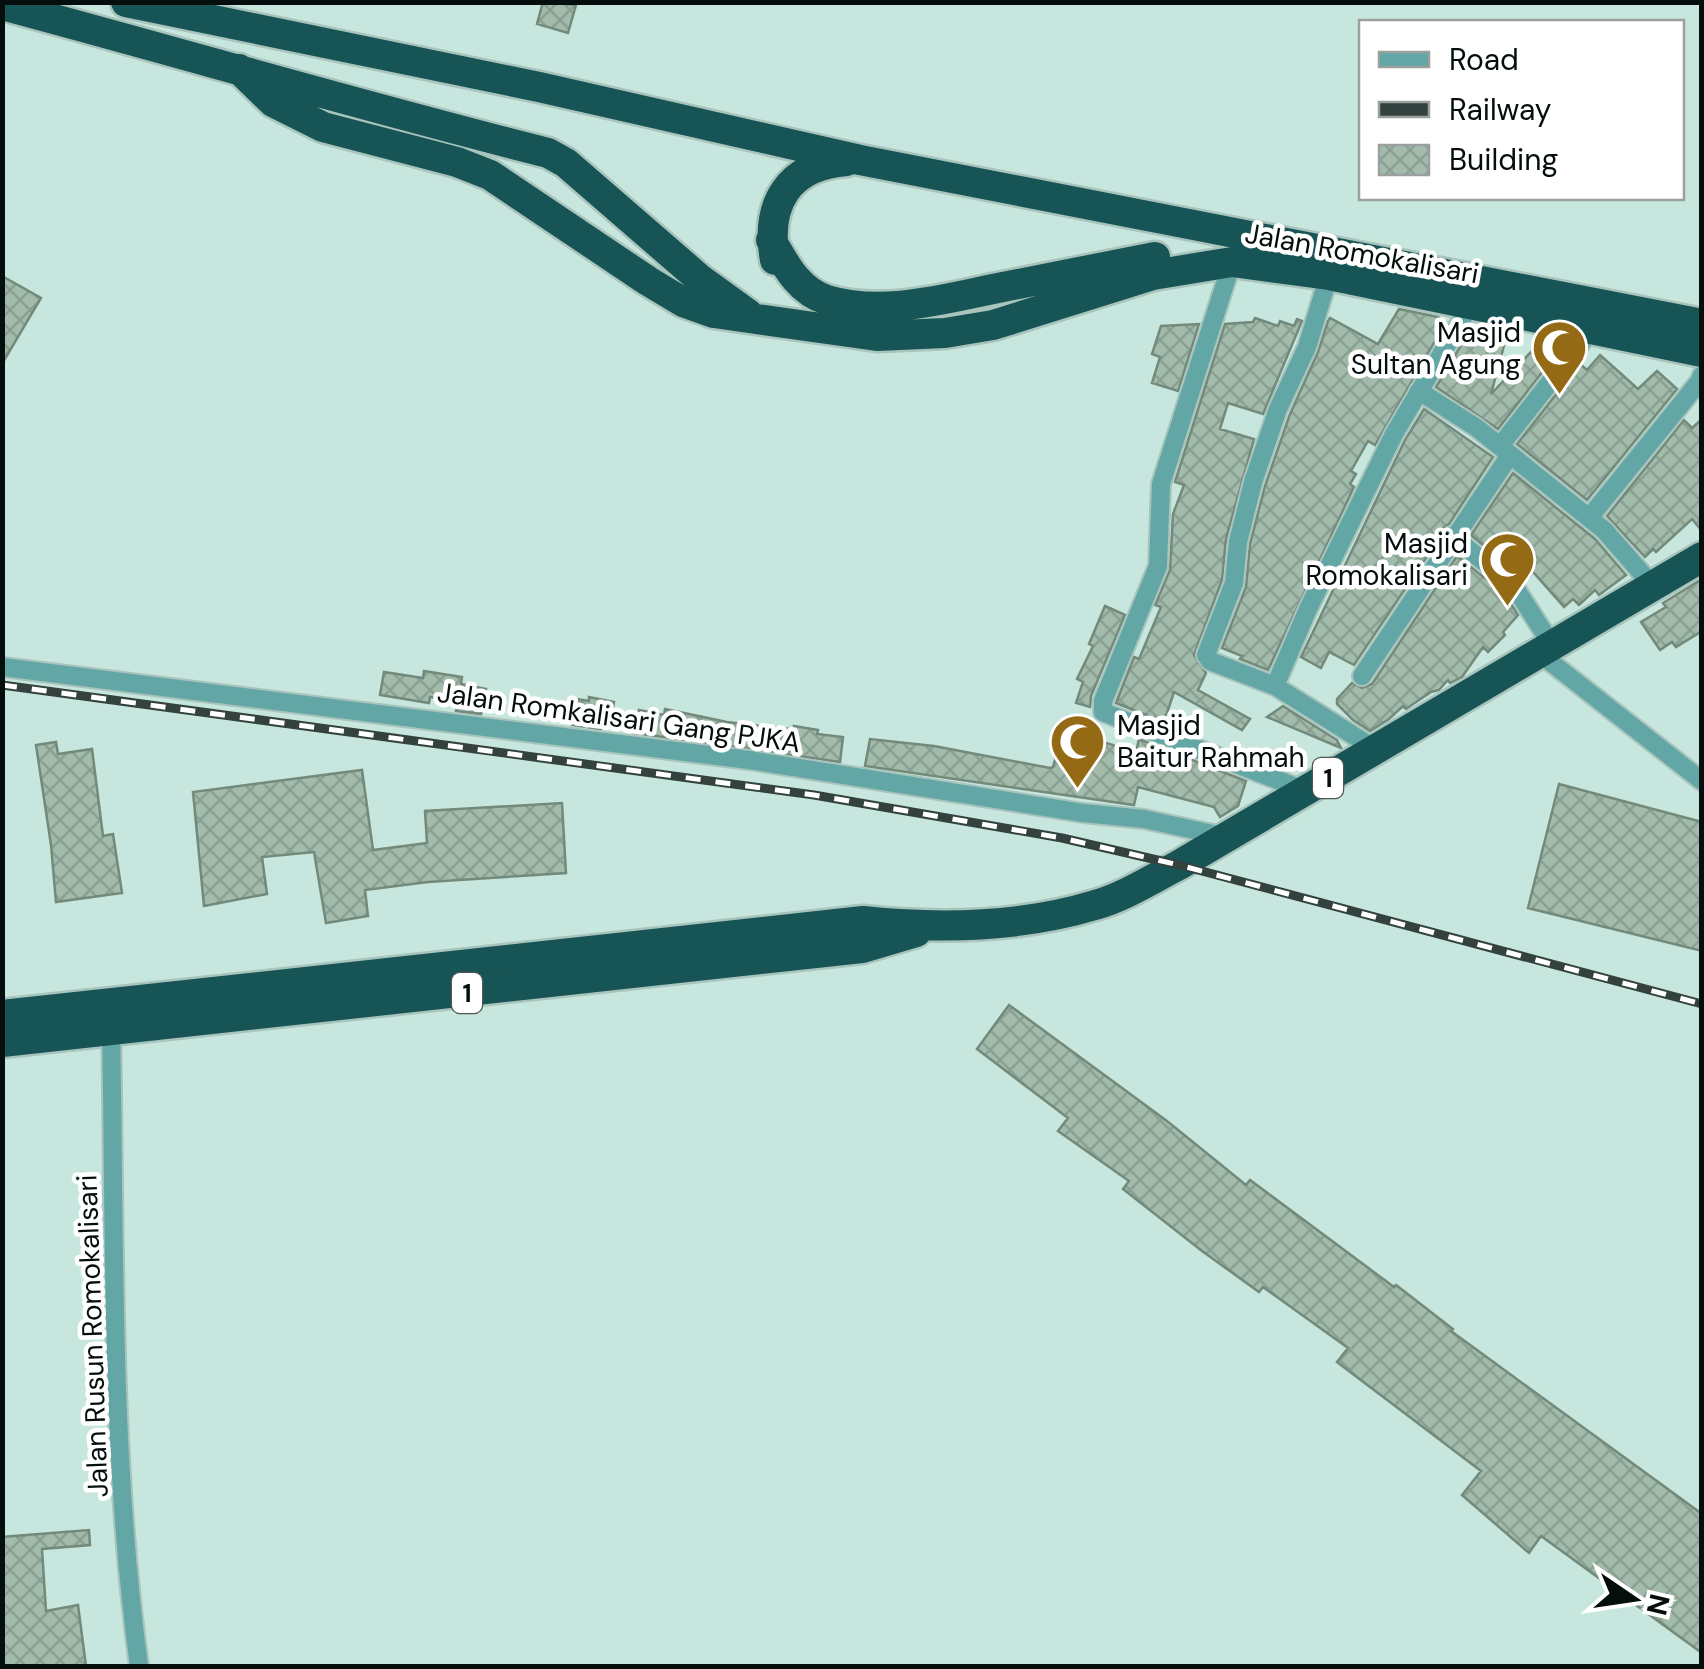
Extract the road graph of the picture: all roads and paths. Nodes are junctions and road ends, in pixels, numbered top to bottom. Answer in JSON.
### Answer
{"nodes":[{"id":1,"x":126,"y":2,"type":"edge"},
{"id":2,"x":2,"y":6,"type":"edge"},
{"id":3,"x":240,"y":69,"type":"junction"},
{"id":4,"x":860,"y":160,"type":"junction"},
{"id":5,"x":771,"y":240,"type":"junction"},
{"id":6,"x":1232,"y":262,"type":"junction"},
{"id":7,"x":1329,"y":275,"type":"junction"},
{"id":8,"x":1471,"y":304,"type":"junction"},
{"id":9,"x":755,"y":318,"type":"junction"},
{"id":10,"x":1702,"y":324,"type":"edge"},
{"id":11,"x":1591,"y":330,"type":"junction"},
{"id":12,"x":836,"y":332,"type":"junction"},
{"id":13,"x":1702,"y":352,"type":"edge"},
{"id":14,"x":1702,"y":375,"type":"edge"},
{"id":15,"x":1419,"y":391,"type":"junction"},
{"id":16,"x":1505,"y":450,"type":"junction"},
{"id":17,"x":1589,"y":518,"type":"junction"},
{"id":18,"x":1452,"y":536,"type":"junction"},
{"id":19,"x":1702,"y":557,"type":"edge"},
{"id":20,"x":1652,"y":586,"type":"junction"},
{"id":21,"x":1546,"y":649,"type":"junction"},
{"id":22,"x":2,"y":668,"type":"edge"},
{"id":23,"x":1362,"y":676,"type":"dead end"},
{"id":24,"x":1275,"y":686,"type":"junction"},
{"id":25,"x":1375,"y":749,"type":"junction"},
{"id":26,"x":1702,"y":781,"type":"edge"},
{"id":27,"x":1307,"y":791,"type":"junction"},
{"id":28,"x":1226,"y":837,"type":"junction"},
{"id":29,"x":2,"y":1015,"type":"edge"},
{"id":30,"x":111,"y":1017,"type":"junction"},
{"id":31,"x":2,"y":1042,"type":"edge"},
{"id":32,"x":140,"y":1666,"type":"edge"}],
"edges":[{"from":1,"to":4,"type":"highway","name":"Jalan Romokalisari"},
{"from":2,"to":3,"type":"highway"},
{"from":3,"to":9,"type":"highway","name":"Jalan Romokalisari"},
{"from":3,"to":9,"type":"highway"},
{"from":4,"to":5,"type":"highway"},
{"from":4,"to":10,"type":"highway","name":"Jalan Romokalisari"},
{"from":5,"to":6,"type":"highway"},
{"from":5,"to":12,"type":"highway"},
{"from":6,"to":7,"type":"highway","name":"Jalan Romokalisari"},
{"from":6,"to":12,"type":"highway","name":"Jalan Romokalisari"},
{"from":6,"to":27,"type":"street"},
{"from":7,"to":8,"type":"highway","name":"Jalan Romokalisari"},
{"from":7,"to":24,"type":"street"},
{"from":8,"to":11,"type":"highway","name":"Jalan Romokalisari"},
{"from":8,"to":15,"type":"street"},
{"from":9,"to":12,"type":"highway","name":"Jalan Romokalisari"},
{"from":11,"to":13,"type":"highway","name":"Jalan Romokalisari"},
{"from":11,"to":16,"type":"street"},
{"from":14,"to":17,"type":"street"},
{"from":15,"to":16,"type":"street"},
{"from":15,"to":24,"type":"street"},
{"from":16,"to":17,"type":"street"},
{"from":16,"to":18,"type":"street"},
{"from":17,"to":20,"type":"street"},
{"from":18,"to":21,"type":"street"},
{"from":18,"to":23,"type":"street"},
{"from":19,"to":20,"type":"highway","number":"1"},
{"from":20,"to":21,"type":"highway","number":"1"},
{"from":21,"to":25,"type":"highway","number":"1"},
{"from":21,"to":26,"type":"street"},
{"from":22,"to":28,"type":"street","name":"Jalan Romkalisari Gang PJKA"},
{"from":24,"to":25,"type":"street"},
{"from":25,"to":27,"type":"highway","number":"1"},
{"from":27,"to":28,"type":"highway","number":"1"},
{"from":28,"to":30,"type":"highway","number":"1"},
{"from":29,"to":30,"type":"highway","number":"1"},
{"from":30,"to":31,"type":"highway","number":"1"},
{"from":30,"to":32,"type":"street","name":"Jalan Rusun Romokalisari"}]}
